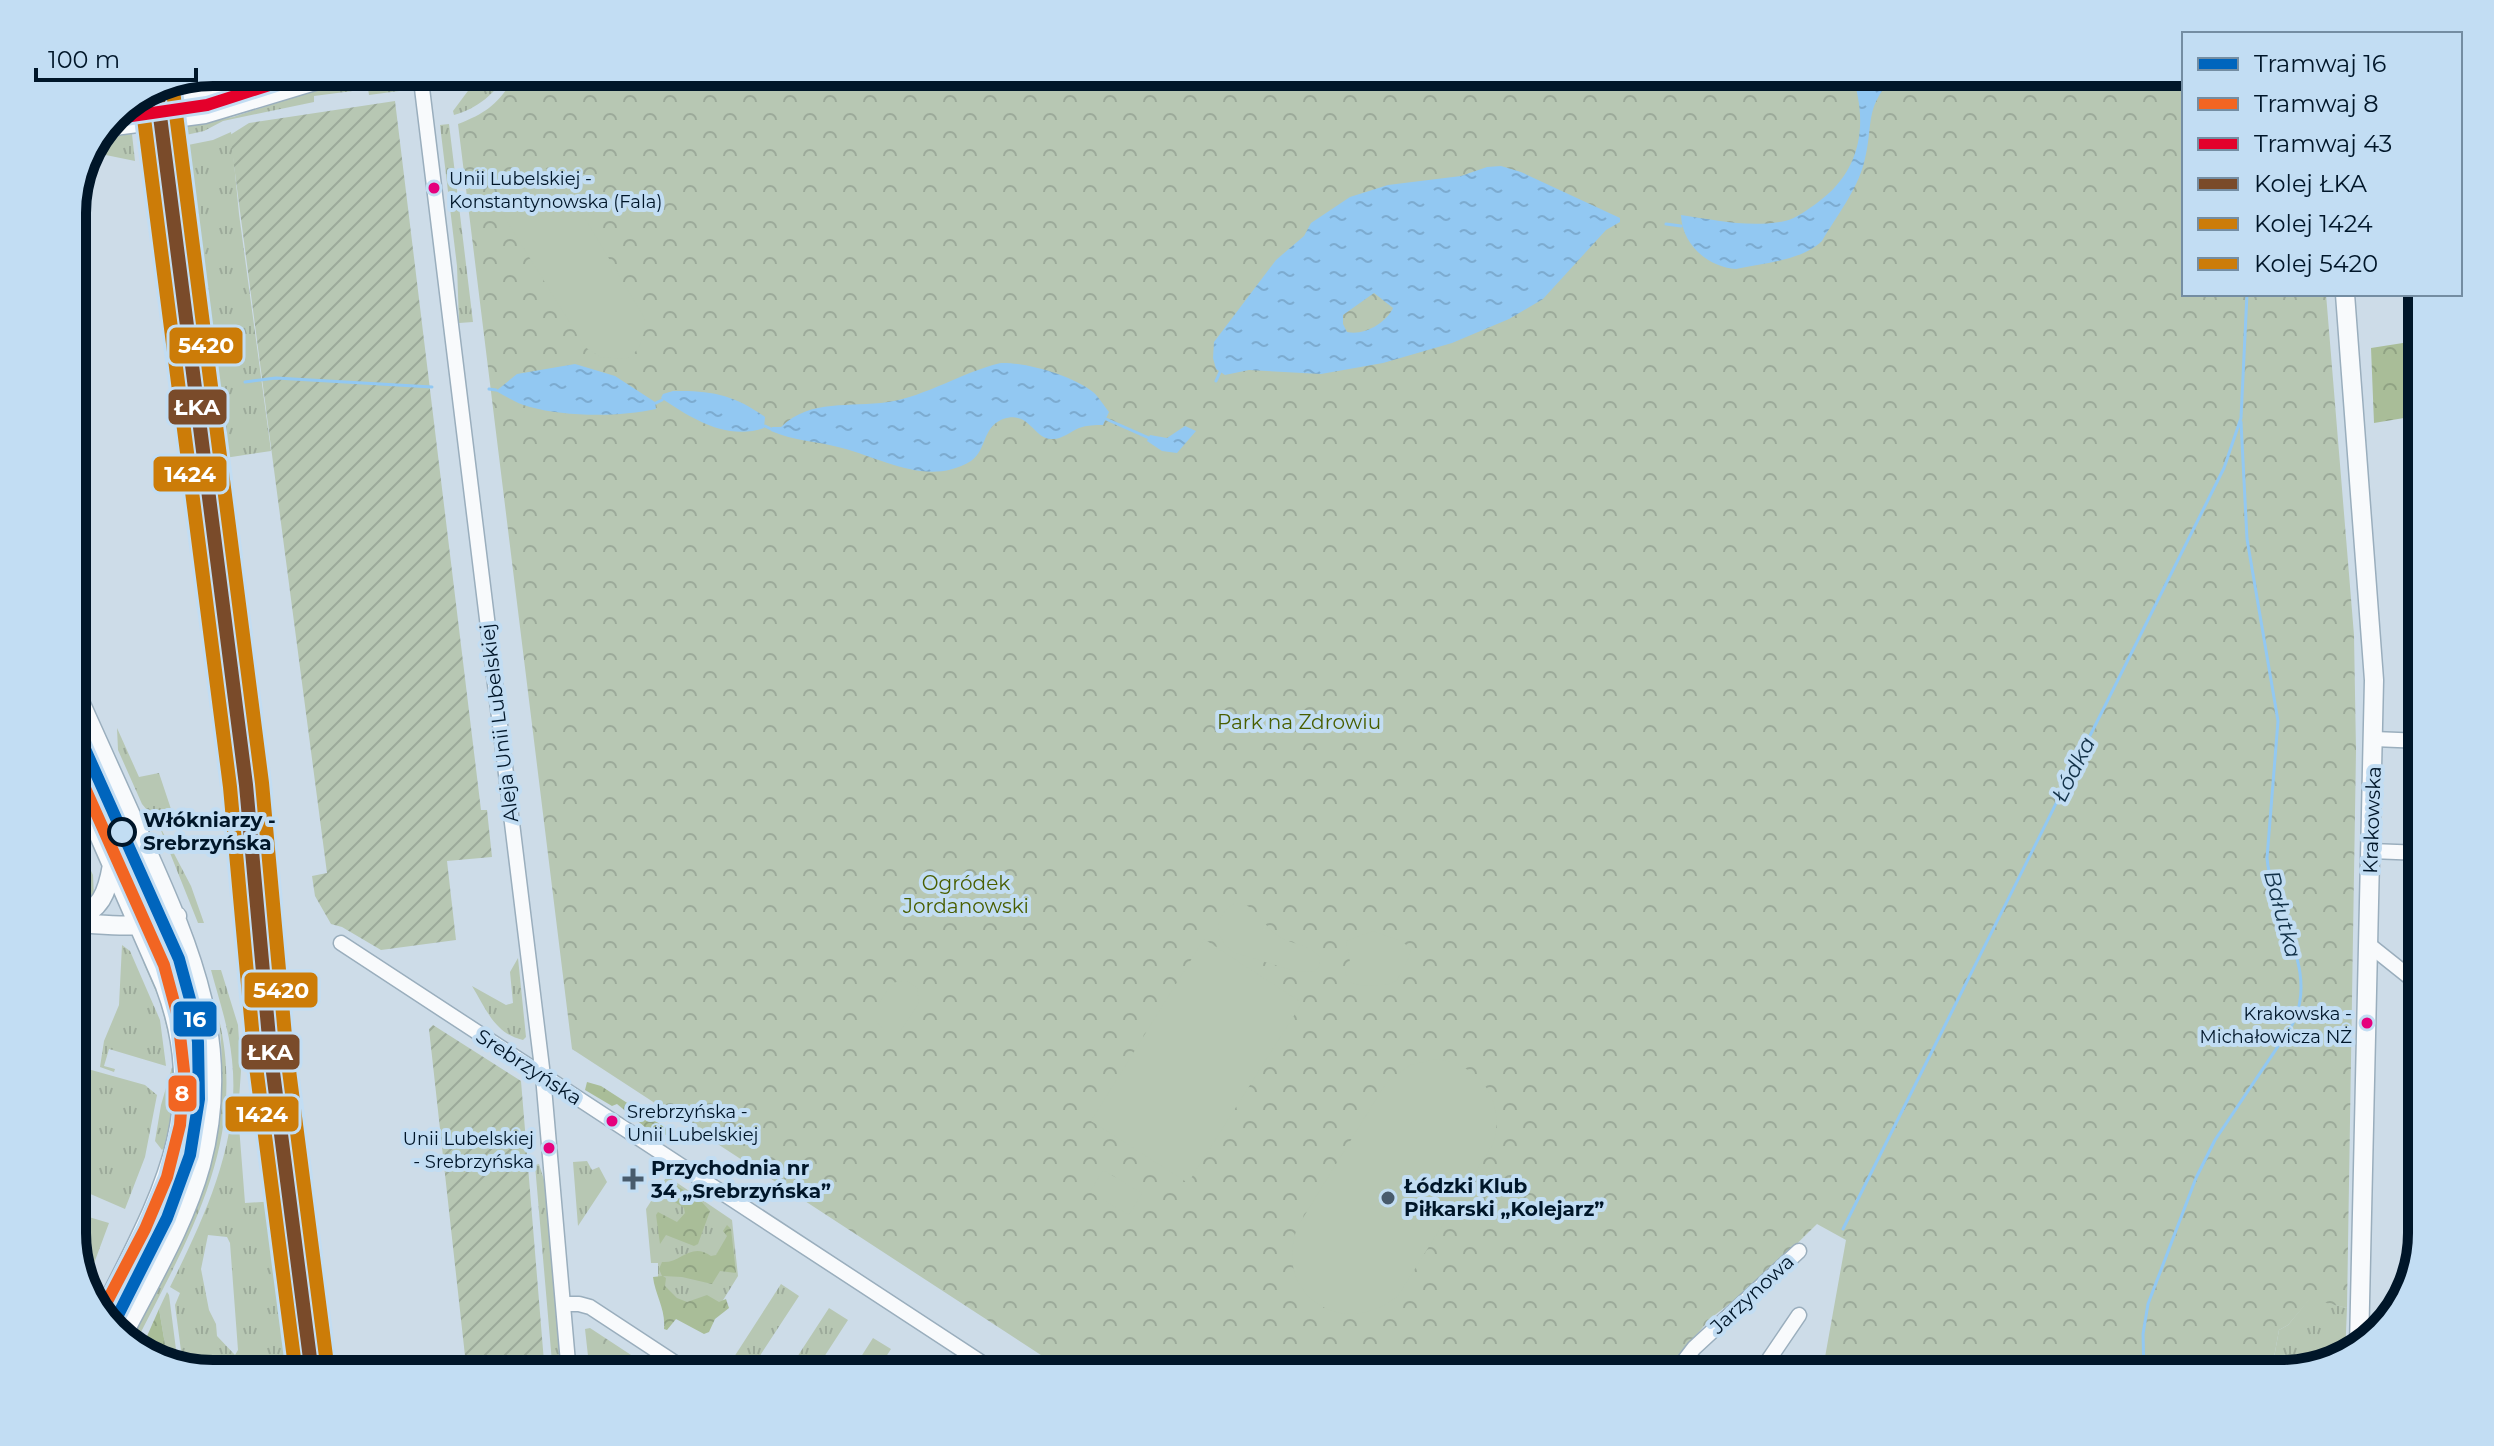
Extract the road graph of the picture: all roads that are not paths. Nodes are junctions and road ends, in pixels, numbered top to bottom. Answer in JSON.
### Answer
{"nodes":[{"id":1,"x":224,"y":86,"type":"edge"},
{"id":2,"x":299,"y":86,"type":"edge"},
{"id":3,"x":422,"y":86,"type":"edge"},
{"id":4,"x":154,"y":101,"type":"edge"},
{"id":5,"x":121,"y":125,"type":"edge"},
{"id":6,"x":2345,"y":296,"type":"edge"},
{"id":7,"x":86,"y":715,"type":"edge"},
{"id":8,"x":2374,"y":739,"type":"junction"},
{"id":9,"x":2408,"y":740,"type":"edge"},
{"id":10,"x":86,"y":806,"type":"edge"},
{"id":11,"x":2371,"y":851,"type":"junction"},
{"id":12,"x":2408,"y":852,"type":"edge"},
{"id":13,"x":112,"y":865,"type":"junction"},
{"id":14,"x":86,"y":915,"type":"edge"},
{"id":15,"x":177,"y":916,"type":"junction"},
{"id":16,"x":86,"y":923,"type":"edge"},
{"id":17,"x":139,"y":926,"type":"junction"},
{"id":18,"x":341,"y":943,"type":"dead end"},
{"id":19,"x":2368,"y":944,"type":"junction"},
{"id":20,"x":2408,"y":976,"type":"edge"},
{"id":21,"x":543,"y":1076,"type":"junction"},
{"id":22,"x":1799,"y":1251,"type":"dead end"},
{"id":23,"x":107,"y":1303,"type":"edge"},
{"id":24,"x":563,"y":1304,"type":"junction"},
{"id":25,"x":1799,"y":1315,"type":"dead end"},
{"id":26,"x":127,"y":1326,"type":"edge"},
{"id":27,"x":2359,"y":1333,"type":"edge"},
{"id":28,"x":568,"y":1360,"type":"edge"},
{"id":29,"x":671,"y":1360,"type":"edge"},
{"id":30,"x":976,"y":1360,"type":"edge"},
{"id":31,"x":1685,"y":1360,"type":"edge"},
{"id":32,"x":1770,"y":1360,"type":"edge"}],
"edges":[{"from":1,"to":4,"type":"main road"},
{"from":2,"to":5,"type":"main road"},
{"from":3,"to":21,"type":"street","name":"Aleja Unii Lubelskiej"},
{"from":6,"to":8,"type":"main road","name":"Krakowska"},
{"from":7,"to":15,"type":"main road"},
{"from":8,"to":9,"type":"street"},
{"from":8,"to":11,"type":"main road","name":"Krakowska"},
{"from":10,"to":13,"type":"main road"},
{"from":11,"to":12,"type":"street"},
{"from":11,"to":19,"type":"main road","name":"Krakowska"},
{"from":13,"to":14,"type":"main road"},
{"from":13,"to":17,"type":"main road"},
{"from":15,"to":17,"type":"main road"},
{"from":15,"to":26,"type":"main road"},
{"from":16,"to":17,"type":"main road"},
{"from":17,"to":23,"type":"main road"},
{"from":18,"to":21,"type":"street","name":"Srebrzyńska"},
{"from":19,"to":20,"type":"street"},
{"from":19,"to":27,"type":"main road","name":"Krakowska"},
{"from":21,"to":24,"type":"street","name":"Aleja Unii Lubelskiej"},
{"from":21,"to":30,"type":"street","name":"Srebrzyńska"},
{"from":22,"to":31,"type":"street","name":"Jarzynowa"},
{"from":24,"to":28,"type":"street","name":"Aleja Unii Lubelskiej"},
{"from":24,"to":29,"type":"street"},
{"from":25,"to":32,"type":"street"}]}
